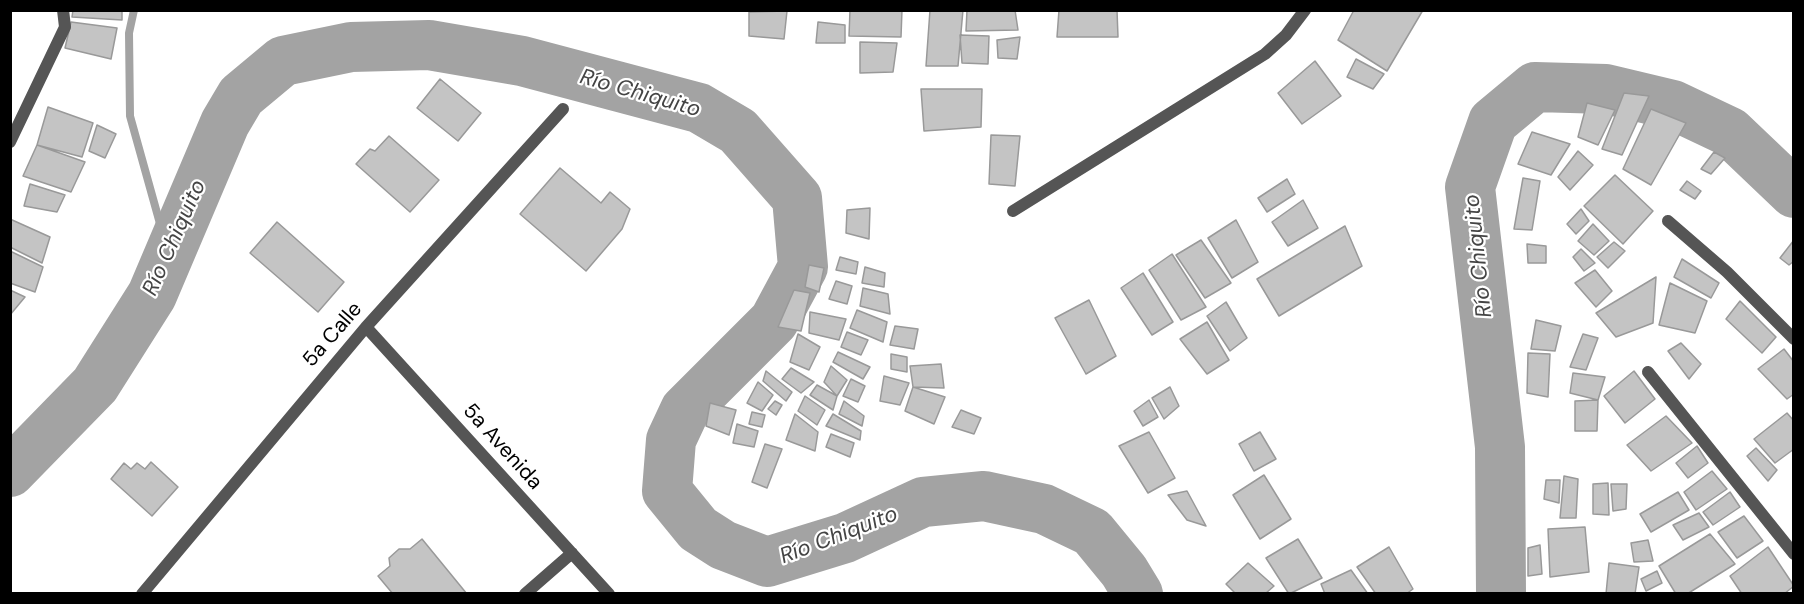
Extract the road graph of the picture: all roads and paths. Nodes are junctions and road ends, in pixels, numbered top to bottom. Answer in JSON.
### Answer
{"nodes":[{"id":1,"x":63,"y":10,"type":"edge"},
{"id":2,"x":1305,"y":10,"type":"edge"},
{"id":3,"x":563,"y":109,"type":"dead end"},
{"id":4,"x":10,"y":142,"type":"edge"},
{"id":5,"x":1013,"y":211,"type":"dead end"},
{"id":6,"x":1668,"y":221,"type":"dead end"},
{"id":7,"x":366,"y":327,"type":"junction"},
{"id":8,"x":1794,"y":339,"type":"edge"},
{"id":9,"x":1648,"y":372,"type":"dead end"},
{"id":10,"x":572,"y":553,"type":"junction"},
{"id":11,"x":1794,"y":554,"type":"edge"},
{"id":12,"x":141,"y":594,"type":"edge"},
{"id":13,"x":525,"y":594,"type":"edge"},
{"id":14,"x":609,"y":594,"type":"edge"}],
"edges":[{"from":1,"to":4,"type":"street"},
{"from":2,"to":5,"type":"street"},
{"from":3,"to":7,"type":"street","name":"5a Calle"},
{"from":6,"to":8,"type":"street"},
{"from":7,"to":10,"type":"street","name":"5a Avenida"},
{"from":7,"to":12,"type":"street","name":"5a Calle"},
{"from":9,"to":11,"type":"street"},
{"from":10,"to":13,"type":"street"},
{"from":10,"to":14,"type":"street","name":"5a Avenida"}]}
